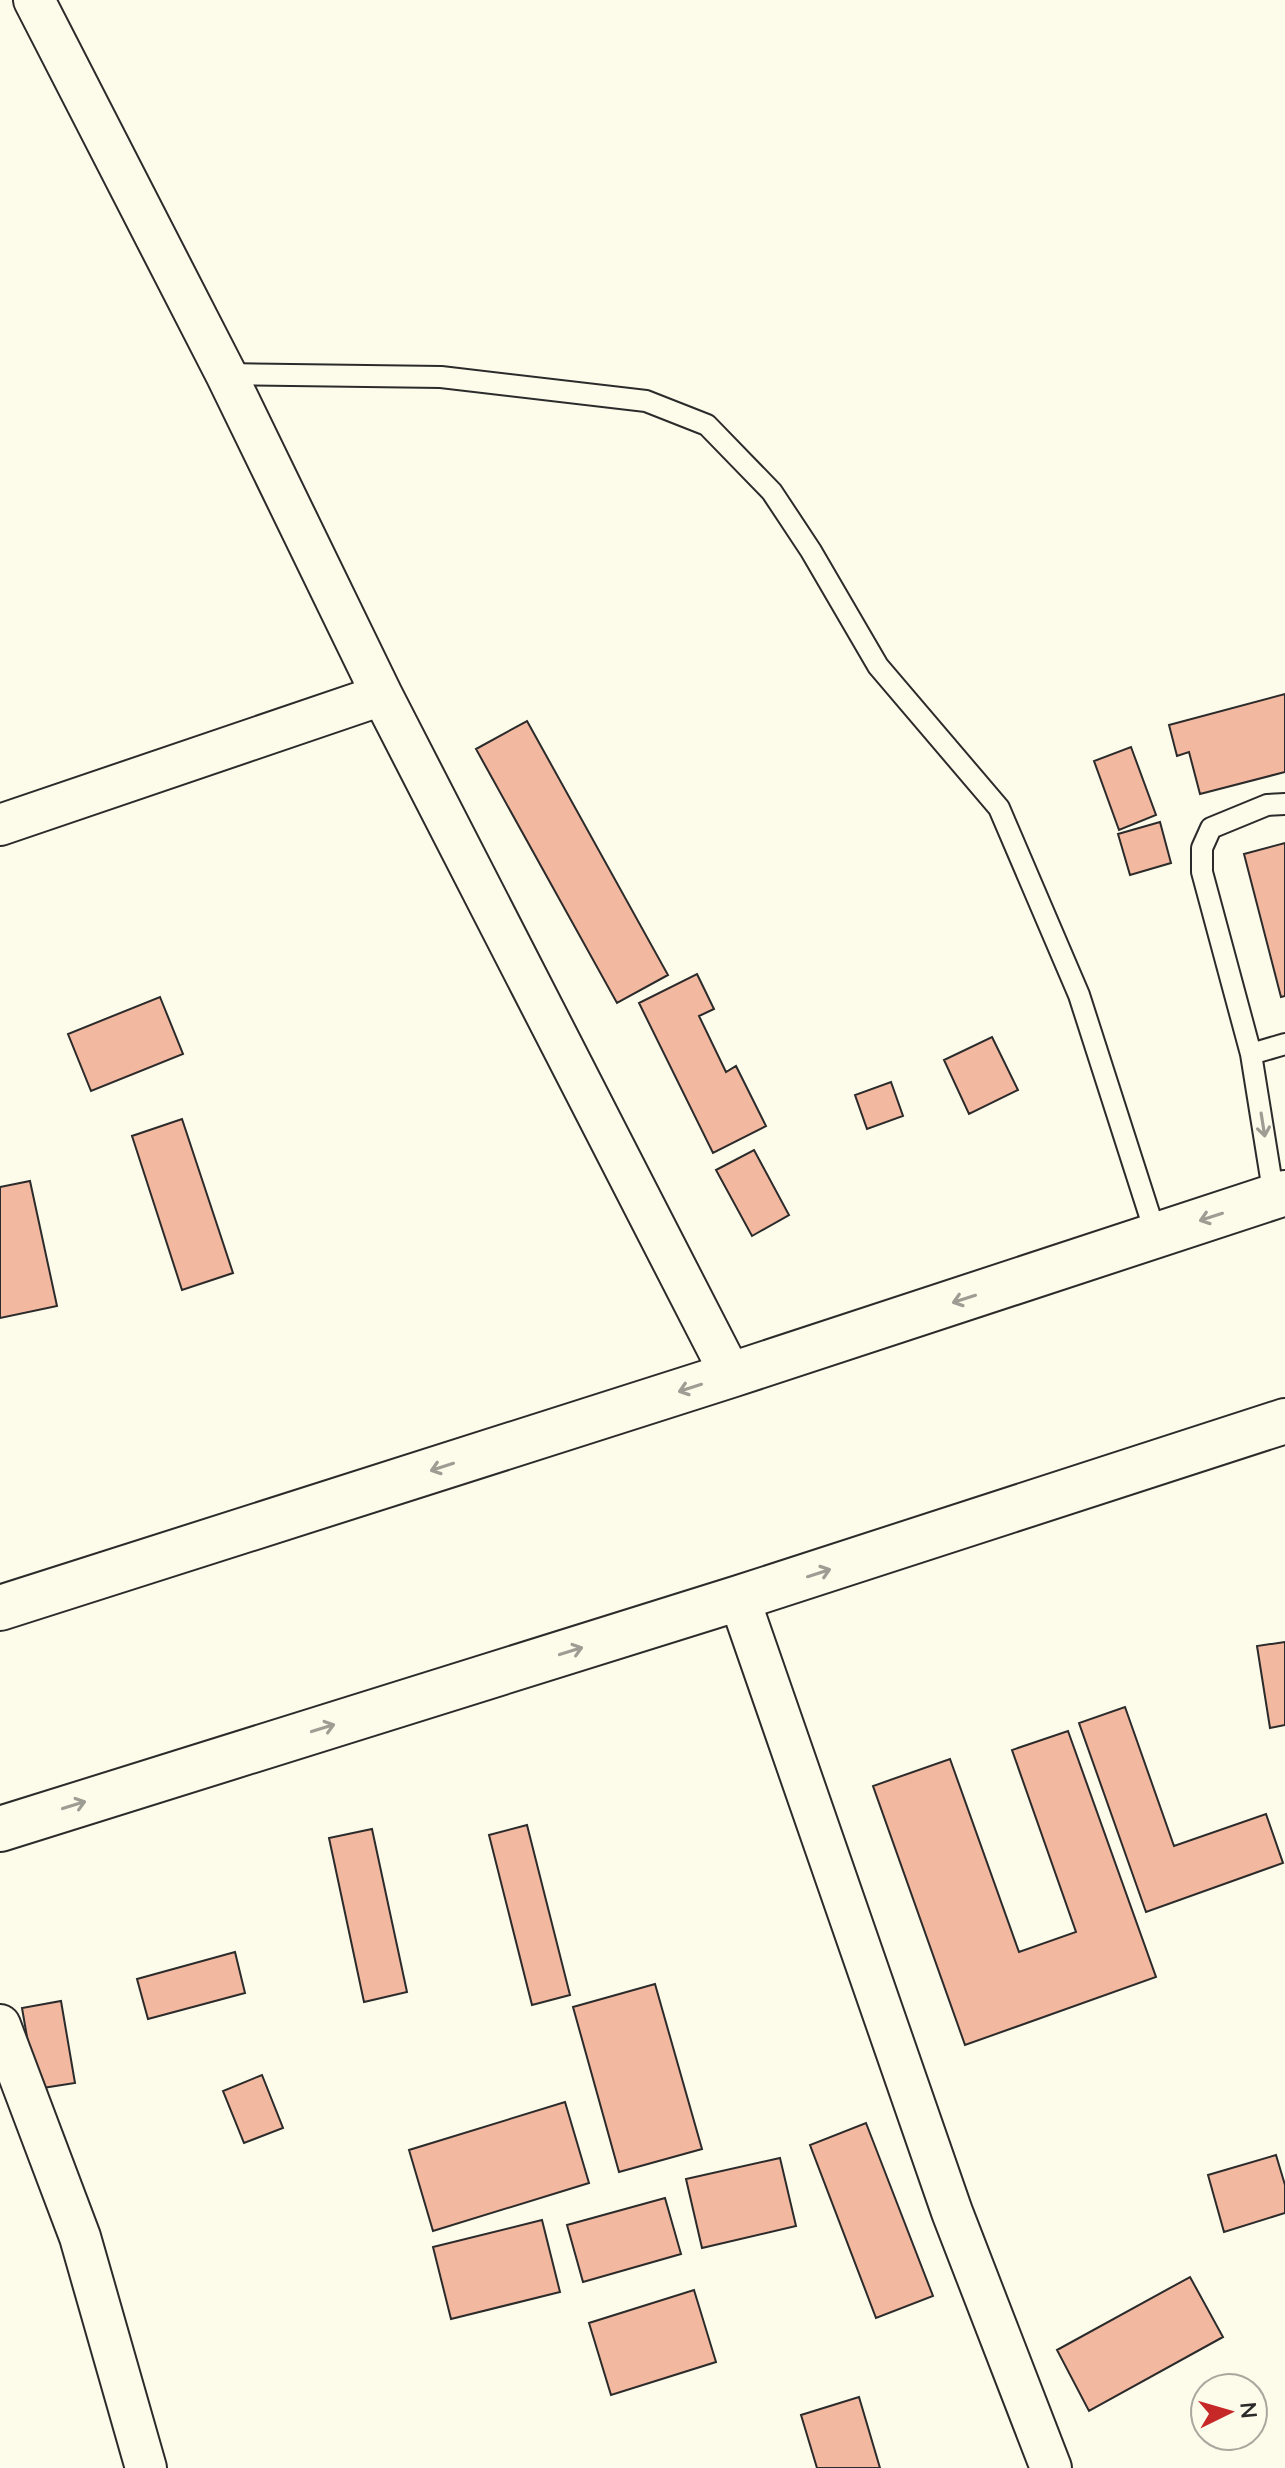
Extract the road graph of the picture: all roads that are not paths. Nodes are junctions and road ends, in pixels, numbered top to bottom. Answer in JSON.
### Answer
{"nodes":[{"id":1,"x":34,"y":0,"type":"edge"},
{"id":2,"x":226,"y":374,"type":"junction"},
{"id":3,"x":382,"y":695,"type":"junction"},
{"id":4,"x":1285,"y":804,"type":"edge"},
{"id":5,"x":0,"y":825,"type":"edge"},
{"id":6,"x":1285,"y":1044,"type":"edge"},
{"id":7,"x":1251,"y":1054,"type":"junction"},
{"id":8,"x":1280,"y":1195,"type":"edge"},
{"id":9,"x":1156,"y":1235,"type":"junction"},
{"id":10,"x":731,"y":1375,"type":"junction"},
{"id":11,"x":1285,"y":1421,"type":"edge"},
{"id":12,"x":739,"y":1598,"type":"junction"},
{"id":13,"x":0,"y":1608,"type":"edge"},
{"id":14,"x":0,"y":1829,"type":"edge"},
{"id":15,"x":0,"y":2025,"type":"edge"},
{"id":16,"x":146,"y":2468,"type":"edge"},
{"id":17,"x":1051,"y":2468,"type":"edge"}],
"edges":[{"from":1,"to":2,"type":"street"},
{"from":2,"to":3,"type":"street"},
{"from":2,"to":9,"type":"lane"},
{"from":3,"to":5,"type":"street"},
{"from":3,"to":10,"type":"street"},
{"from":4,"to":7,"type":"lane"},
{"from":6,"to":7,"type":"lane"},
{"from":7,"to":8,"type":"lane","one_way":true},
{"from":8,"to":9,"type":"highway","one_way":true},
{"from":9,"to":10,"type":"highway","one_way":true},
{"from":10,"to":13,"type":"highway","one_way":true},
{"from":12,"to":11,"type":"highway","one_way":true},
{"from":14,"to":12,"type":"highway","one_way":true},
{"from":12,"to":17,"type":"street"},
{"from":15,"to":16,"type":"street"}]}
